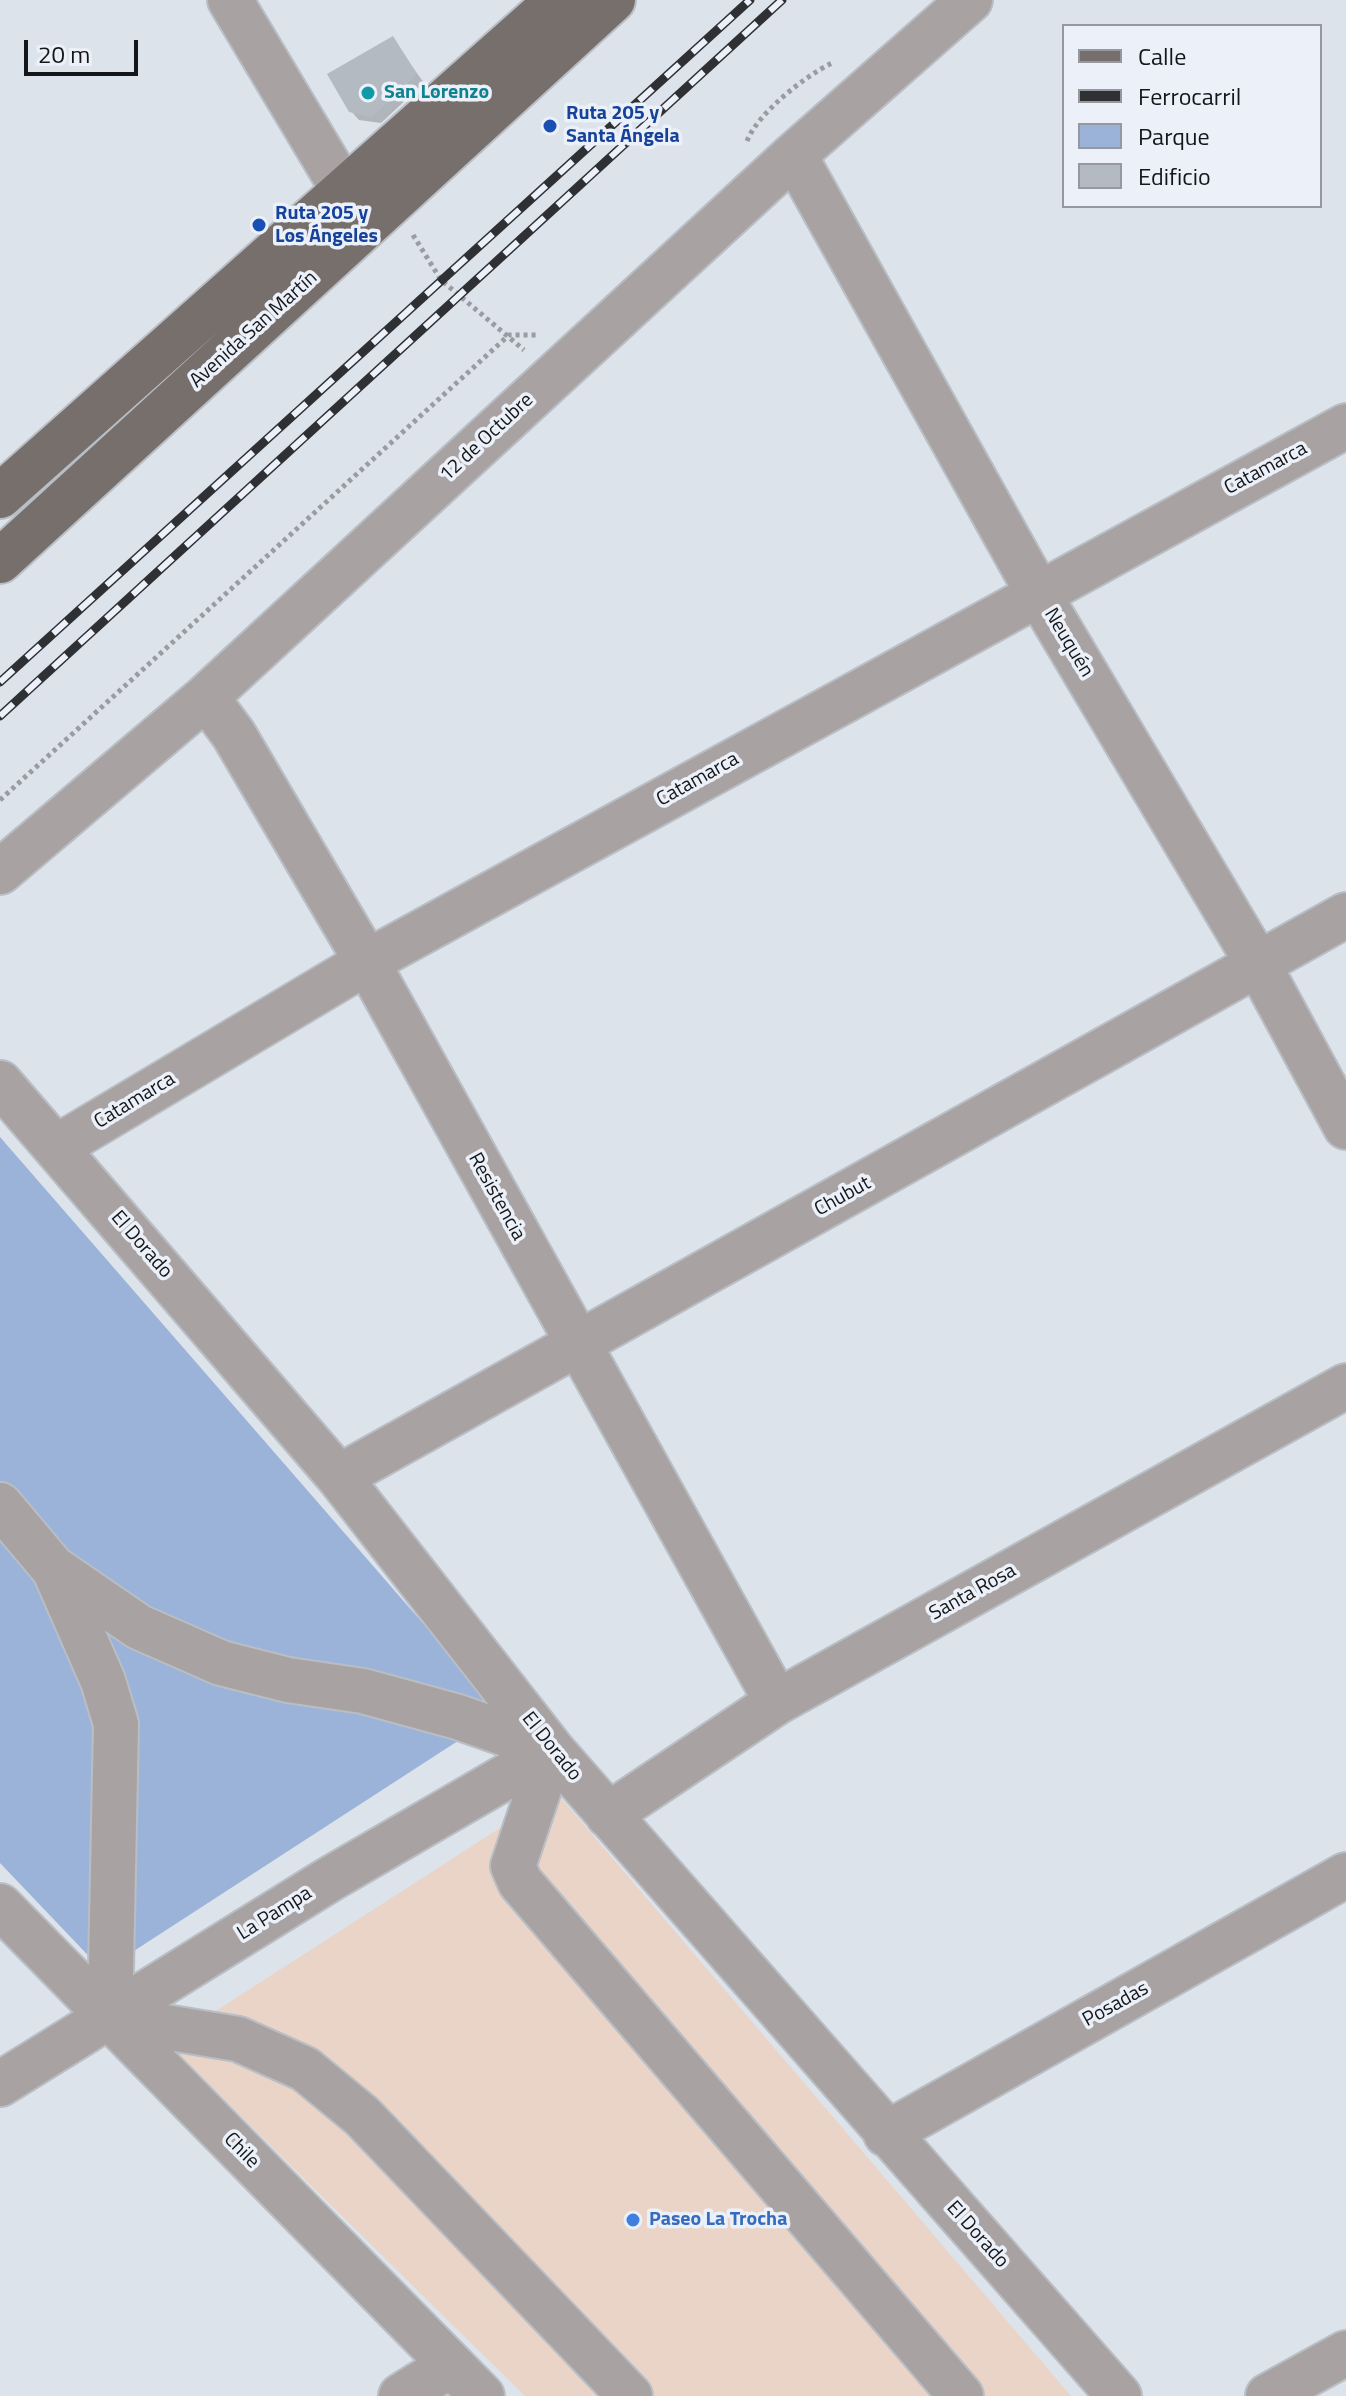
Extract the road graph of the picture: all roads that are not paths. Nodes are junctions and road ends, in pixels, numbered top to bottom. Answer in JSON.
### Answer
{"nodes":[{"id":1,"x":230,"y":0,"type":"edge"},
{"id":2,"x":558,"y":0,"type":"edge"},
{"id":3,"x":613,"y":0,"type":"edge"},
{"id":4,"x":970,"y":0,"type":"edge"},
{"id":5,"x":794,"y":155,"type":"junction"},
{"id":6,"x":343,"y":191,"type":"junction"},
{"id":7,"x":366,"y":228,"type":"junction"},
{"id":8,"x":1346,"y":426,"type":"edge"},
{"id":9,"x":0,"y":496,"type":"edge"},
{"id":10,"x":0,"y":561,"type":"edge"},
{"id":11,"x":1038,"y":593,"type":"junction"},
{"id":12,"x":206,"y":697,"type":"junction"},
{"id":13,"x":0,"y":872,"type":"edge"},
{"id":14,"x":1346,"y":915,"type":"edge"},
{"id":15,"x":367,"y":962,"type":"junction"},
{"id":16,"x":1258,"y":964,"type":"junction"},
{"id":17,"x":0,"y":1083,"type":"edge"},
{"id":18,"x":1346,"y":1127,"type":"edge"},
{"id":19,"x":57,"y":1147,"type":"junction"},
{"id":20,"x":577,"y":1346,"type":"junction"},
{"id":21,"x":1346,"y":1386,"type":"edge"},
{"id":22,"x":339,"y":1477,"type":"junction"},
{"id":23,"x":7,"y":1513,"type":"edge"},
{"id":24,"x":53,"y":1568,"type":"junction"},
{"id":25,"x":777,"y":1702,"type":"junction"},
{"id":26,"x":552,"y":1750,"type":"junction"},
{"id":27,"x":608,"y":1815,"type":"junction"},
{"id":28,"x":1346,"y":1875,"type":"edge"},
{"id":29,"x":0,"y":1906,"type":"edge"},
{"id":30,"x":110,"y":2018,"type":"junction"},
{"id":31,"x":0,"y":2084,"type":"edge"},
{"id":32,"x":886,"y":2134,"type":"junction"},
{"id":33,"x":1346,"y":2353,"type":"edge"},
{"id":34,"x":451,"y":2365,"type":"junction"},
{"id":35,"x":401,"y":2396,"type":"edge"},
{"id":36,"x":482,"y":2396,"type":"edge"},
{"id":37,"x":630,"y":2396,"type":"edge"},
{"id":38,"x":961,"y":2396,"type":"edge"},
{"id":39,"x":1119,"y":2396,"type":"edge"},
{"id":40,"x":1268,"y":2396,"type":"edge"}],
"edges":[{"from":1,"to":6,"type":"street"},
{"from":2,"to":6,"type":"main road"},
{"from":3,"to":7,"type":"main road","name":"Avenida San Martín"},
{"from":4,"to":5,"type":"street","name":"12 de Octubre"},
{"from":5,"to":11,"type":"street","name":"Neuquén"},
{"from":5,"to":12,"type":"street","name":"12 de Octubre"},
{"from":6,"to":7,"type":"street"},
{"from":6,"to":9,"type":"main road"},
{"from":7,"to":10,"type":"main road","name":"Avenida San Martín"},
{"from":8,"to":11,"type":"street","name":"Catamarca"},
{"from":11,"to":15,"type":"street","name":"Catamarca"},
{"from":11,"to":16,"type":"street","name":"Neuquén"},
{"from":12,"to":13,"type":"street","name":"12 de Octubre"},
{"from":12,"to":15,"type":"street","name":"Resistencia"},
{"from":14,"to":16,"type":"street","name":"Chubut"},
{"from":15,"to":19,"type":"street","name":"Catamarca"},
{"from":15,"to":20,"type":"street","name":"Resistencia"},
{"from":16,"to":18,"type":"street","name":"Neuquén"},
{"from":16,"to":20,"type":"street","name":"Chubut"},
{"from":17,"to":19,"type":"street","name":"El Dorado"},
{"from":19,"to":22,"type":"street","name":"El Dorado"},
{"from":20,"to":22,"type":"street","name":"Chubut"},
{"from":20,"to":25,"type":"street","name":"Resistencia"},
{"from":21,"to":25,"type":"street","name":"Santa Rosa"},
{"from":22,"to":26,"type":"street","name":"El Dorado"},
{"from":23,"to":24,"type":"street"},
{"from":24,"to":26,"type":"street"},
{"from":24,"to":30,"type":"street"},
{"from":25,"to":27,"type":"street","name":"Santa Rosa"},
{"from":26,"to":27,"type":"street","name":"El Dorado"},
{"from":26,"to":30,"type":"street","name":"La Pampa"},
{"from":26,"to":38,"type":"street"},
{"from":27,"to":32,"type":"street","name":"El Dorado"},
{"from":28,"to":32,"type":"street","name":"Posadas"},
{"from":29,"to":30,"type":"street","name":"Chile"},
{"from":30,"to":31,"type":"street","name":"La Pampa"},
{"from":30,"to":34,"type":"street","name":"Chile"},
{"from":30,"to":37,"type":"street"},
{"from":32,"to":39,"type":"street","name":"El Dorado"},
{"from":33,"to":40,"type":"street"},
{"from":34,"to":35,"type":"street"},
{"from":34,"to":36,"type":"street","name":"Chile"}]}
